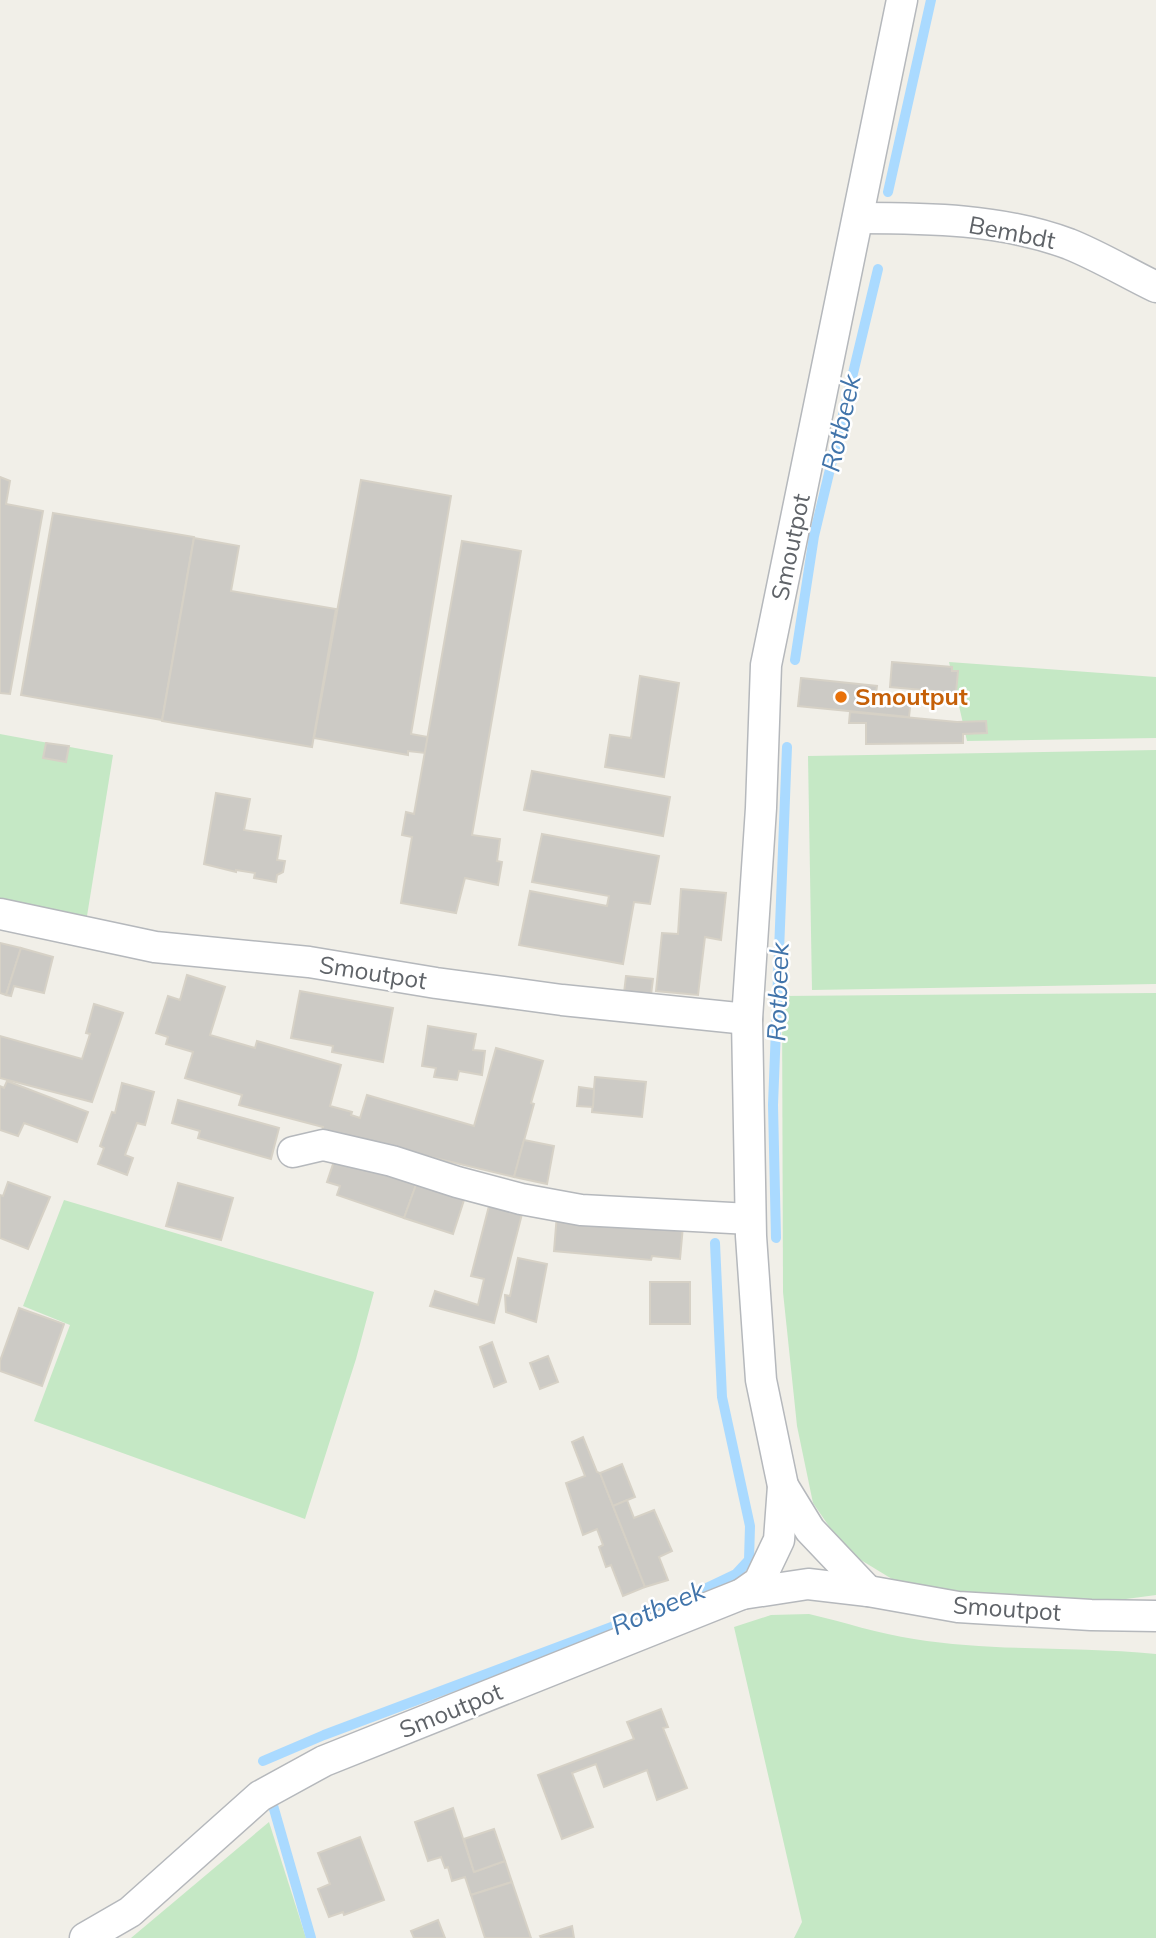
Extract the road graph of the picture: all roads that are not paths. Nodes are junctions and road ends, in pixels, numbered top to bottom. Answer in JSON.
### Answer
{"nodes":[{"id":1,"x":902,"y":0,"type":"edge"},
{"id":2,"x":858,"y":218,"type":"junction"},
{"id":3,"x":1156,"y":287,"type":"edge"},
{"id":4,"x":0,"y":914,"type":"edge"},
{"id":5,"x":747,"y":1019,"type":"junction"},
{"id":6,"x":293,"y":1152,"type":"dead end"},
{"id":7,"x":750,"y":1219,"type":"junction"},
{"id":8,"x":783,"y":1486,"type":"junction"},
{"id":9,"x":868,"y":1591,"type":"junction"},
{"id":10,"x":742,"y":1594,"type":"junction"},
{"id":11,"x":1156,"y":1616,"type":"edge"},
{"id":12,"x":85,"y":1938,"type":"edge"}],
"edges":[{"from":1,"to":2,"type":"street","name":"Smoutpot"},
{"from":2,"to":3,"type":"street","name":"Bembdt"},
{"from":2,"to":5,"type":"street","name":"Smoutpot"},
{"from":4,"to":5,"type":"street","name":"Smoutpot"},
{"from":5,"to":7,"type":"street","name":"Smoutpot"},
{"from":6,"to":7,"type":"street"},
{"from":7,"to":8,"type":"street","name":"Smoutpot"},
{"from":8,"to":9,"type":"street","name":"Smoutpot"},
{"from":8,"to":10,"type":"street","name":"Smoutpot"},
{"from":9,"to":10,"type":"street"},
{"from":9,"to":11,"type":"street","name":"Smoutpot"},
{"from":10,"to":12,"type":"street","name":"Smoutpot"}]}
